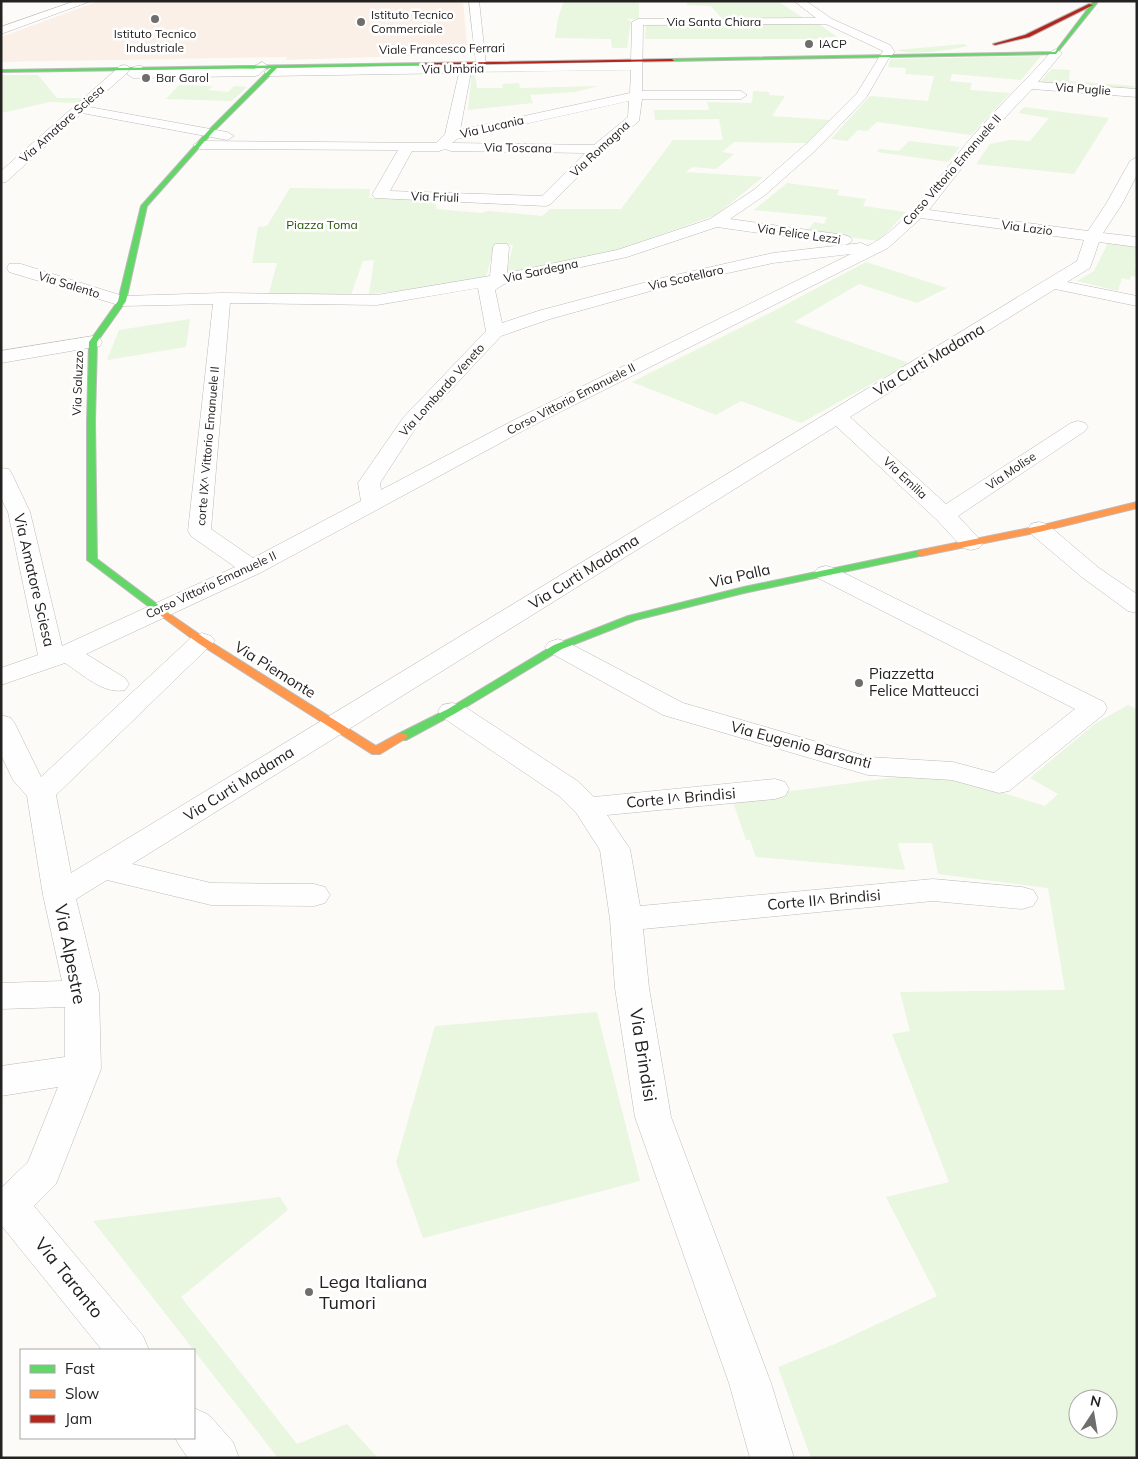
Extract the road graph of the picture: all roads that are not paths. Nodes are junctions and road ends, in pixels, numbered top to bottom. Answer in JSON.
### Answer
{"nodes":[{"id":1,"x":86,"y":1,"type":"edge"},
{"id":2,"x":474,"y":1,"type":"edge"},
{"id":3,"x":799,"y":1,"type":"edge"},
{"id":4,"x":1097,"y":2,"type":"edge"},
{"id":5,"x":828,"y":21,"type":"junction"},
{"id":6,"x":1044,"y":28,"type":"junction"},
{"id":7,"x":1,"y":31,"type":"edge"},
{"id":8,"x":1074,"y":32,"type":"junction"},
{"id":9,"x":1010,"y":40,"type":"junction"},
{"id":10,"x":986,"y":41,"type":"dead end"},
{"id":11,"x":956,"y":43,"type":"dead end"},
{"id":12,"x":885,"y":52,"type":"junction"},
{"id":13,"x":1021,"y":53,"type":"junction"},
{"id":14,"x":1056,"y":53,"type":"junction"},
{"id":15,"x":636,"y":62,"type":"junction"},
{"id":16,"x":481,"y":63,"type":"junction"},
{"id":17,"x":138,"y":68,"type":"joint"},
{"id":18,"x":269,"y":68,"type":"junction"},
{"id":19,"x":124,"y":69,"type":"junction"},
{"id":20,"x":466,"y":69,"type":"junction"},
{"id":21,"x":1,"y":71,"type":"edge"},
{"id":22,"x":1030,"y":85,"type":"junction"},
{"id":23,"x":1137,"y":93,"type":"edge"},
{"id":24,"x":637,"y":95,"type":"junction"},
{"id":25,"x":741,"y":95,"type":"dead end"},
{"id":26,"x":79,"y":109,"type":"junction"},
{"id":27,"x":210,"y":132,"type":"junction"},
{"id":28,"x":452,"y":136,"type":"junction"},
{"id":29,"x":258,"y":144,"type":"junction"},
{"id":30,"x":200,"y":146,"type":"junction"},
{"id":31,"x":407,"y":147,"type":"junction"},
{"id":32,"x":439,"y":147,"type":"junction"},
{"id":33,"x":597,"y":149,"type":"junction"},
{"id":34,"x":1137,"y":161,"type":"edge"},
{"id":35,"x":1,"y":179,"type":"edge"},
{"id":36,"x":546,"y":201,"type":"joint"},
{"id":37,"x":918,"y":214,"type":"junction"},
{"id":38,"x":716,"y":222,"type":"junction"},
{"id":39,"x":1093,"y":236,"type":"junction"},
{"id":40,"x":1137,"y":242,"type":"edge"},
{"id":41,"x":882,"y":245,"type":"junction"},
{"id":42,"x":501,"y":247,"type":"dead end"},
{"id":43,"x":15,"y":268,"type":"dead end"},
{"id":44,"x":498,"y":280,"type":"junction"},
{"id":45,"x":1053,"y":284,"type":"junction"},
{"id":46,"x":222,"y":298,"type":"junction"},
{"id":47,"x":122,"y":301,"type":"junction"},
{"id":48,"x":1137,"y":301,"type":"edge"},
{"id":49,"x":495,"y":332,"type":"junction"},
{"id":50,"x":93,"y":342,"type":"junction"},
{"id":51,"x":1,"y":357,"type":"edge"},
{"id":52,"x":837,"y":416,"type":"junction"},
{"id":53,"x":1078,"y":428,"type":"dead end"},
{"id":54,"x":1,"y":475,"type":"edge"},
{"id":55,"x":372,"y":503,"type":"junction"},
{"id":56,"x":1137,"y":505,"type":"edge"},
{"id":57,"x":10,"y":514,"type":"edge"},
{"id":58,"x":945,"y":516,"type":"junction"},
{"id":59,"x":1039,"y":530,"type":"junction"},
{"id":60,"x":971,"y":543,"type":"junction"},
{"id":61,"x":252,"y":568,"type":"junction"},
{"id":62,"x":826,"y":573,"type":"junction"},
{"id":63,"x":1137,"y":606,"type":"edge"},
{"id":64,"x":161,"y":609,"type":"junction"},
{"id":65,"x":202,"y":641,"type":"junction"},
{"id":66,"x":558,"y":647,"type":"junction"},
{"id":67,"x":60,"y":656,"type":"junction"},
{"id":68,"x":1,"y":677,"type":"edge"},
{"id":69,"x":116,"y":684,"type":"dead end"},
{"id":70,"x":452,"y":711,"type":"junction"},
{"id":71,"x":1,"y":724,"type":"edge"},
{"id":72,"x":334,"y":725,"type":"junction"},
{"id":73,"x":376,"y":751,"type":"joint"},
{"id":74,"x":775,"y":789,"type":"dead end"},
{"id":75,"x":41,"y":794,"type":"junction"},
{"id":76,"x":587,"y":807,"type":"junction"},
{"id":77,"x":103,"y":868,"type":"junction"},
{"id":78,"x":59,"y":895,"type":"junction"},
{"id":79,"x":314,"y":895,"type":"dead end"},
{"id":80,"x":1022,"y":898,"type":"dead end"},
{"id":81,"x":626,"y":919,"type":"junction"},
{"id":82,"x":82,"y":993,"type":"junction"},
{"id":83,"x":1,"y":996,"type":"edge"},
{"id":84,"x":83,"y":1069,"type":"junction"},
{"id":85,"x":1,"y":1081,"type":"edge"},
{"id":86,"x":6,"y":1207,"type":"edge"},
{"id":87,"x":127,"y":1349,"type":"edge"},
{"id":88,"x":195,"y":1431,"type":"edge"},
{"id":89,"x":217,"y":1458,"type":"edge"},
{"id":90,"x":772,"y":1458,"type":"edge"}],
"edges":[{"from":1,"to":7,"type":"street"},
{"from":2,"to":16,"type":"street"},
{"from":3,"to":5,"type":"street"},
{"from":4,"to":6,"type":"street","name":"Corso Vittorio Emanuele II"},
{"from":4,"to":8,"type":"street","name":"Corso Vittorio Emanuele II"},
{"from":5,"to":12,"type":"street"},
{"from":5,"to":15,"type":"street","name":"Via Santa Chiara"},
{"from":6,"to":8,"type":"street","name":"Corso Vittorio Emanuele II"},
{"from":6,"to":9,"type":"street","name":"Corso Vittorio Emanuele II"},
{"from":8,"to":14,"type":"street","name":"Corso Vittorio Emanuele II"},
{"from":9,"to":10,"type":"street"},
{"from":9,"to":12,"type":"street","name":"Viale Francesco Ferrari"},
{"from":9,"to":13,"type":"street"},
{"from":11,"to":12,"type":"street","name":"Viale Francesco Ferrari"},
{"from":12,"to":13,"type":"street","name":"Viale Francesco Ferrari"},
{"from":12,"to":15,"type":"street","name":"Viale Francesco Ferrari"},
{"from":12,"to":38,"type":"street","name":"Via Sardegna"},
{"from":13,"to":14,"type":"street","name":"Viale Francesco Ferrari"},
{"from":14,"to":22,"type":"street","name":"Corso Vittorio Emanuele II"},
{"from":15,"to":16,"type":"street","name":"Viale Francesco Ferrari"},
{"from":15,"to":20,"type":"street","name":"Via Umbria"},
{"from":15,"to":24,"type":"street","name":"Via Romagna"},
{"from":16,"to":18,"type":"street","name":"Viale Francesco Ferrari"},
{"from":17,"to":18,"type":"street","name":"Via Umbria"},
{"from":17,"to":19,"type":"street"},
{"from":18,"to":20,"type":"street","name":"Via Umbria"},
{"from":18,"to":27,"type":"street","name":"Via Saluzzo"},
{"from":19,"to":21,"type":"street"},
{"from":19,"to":26,"type":"street","name":"Via Amatore Sciesa"},
{"from":20,"to":28,"type":"street"},
{"from":22,"to":23,"type":"street","name":"Via Puglie"},
{"from":22,"to":37,"type":"street","name":"Corso Vittorio Emanuele II"},
{"from":24,"to":25,"type":"street","name":"Via Lucania"},
{"from":24,"to":28,"type":"street","name":"Via Lucania"},
{"from":24,"to":33,"type":"street","name":"Via Romagna"},
{"from":26,"to":27,"type":"street"},
{"from":26,"to":35,"type":"street","name":"Via Amatore Sciesa"},
{"from":27,"to":29,"type":"street"},
{"from":27,"to":30,"type":"street","name":"Via Saluzzo"},
{"from":28,"to":32,"type":"street","name":"Via Lucania"},
{"from":29,"to":30,"type":"street"},
{"from":29,"to":31,"type":"street"},
{"from":30,"to":47,"type":"street","name":"Via Saluzzo"},
{"from":31,"to":32,"type":"street"},
{"from":31,"to":36,"type":"street","name":"Via Friuli"},
{"from":32,"to":33,"type":"street","name":"Via Toscana"},
{"from":33,"to":36,"type":"street","name":"Via Romagna"},
{"from":34,"to":39,"type":"street","name":"Via Curti Madama"},
{"from":37,"to":39,"type":"street","name":"Via Lazio"},
{"from":37,"to":41,"type":"street","name":"Corso Vittorio Emanuele II"},
{"from":38,"to":41,"type":"street","name":"Via Felice Lezzi"},
{"from":38,"to":44,"type":"street","name":"Via Sardegna"},
{"from":39,"to":40,"type":"street","name":"Via Lazio"},
{"from":39,"to":45,"type":"street","name":"Via Curti Madama"},
{"from":41,"to":49,"type":"street","name":"Via Scotellaro"},
{"from":41,"to":55,"type":"street","name":"Corso Vittorio Emanuele II"},
{"from":42,"to":44,"type":"street","name":"Via Lombardo Veneto"},
{"from":43,"to":47,"type":"street","name":"Via Salento"},
{"from":44,"to":46,"type":"street","name":"Via Sardegna"},
{"from":44,"to":49,"type":"street","name":"Via Lombardo Veneto"},
{"from":45,"to":48,"type":"street"},
{"from":45,"to":52,"type":"street","name":"Via Curti Madama"},
{"from":46,"to":47,"type":"street","name":"Via Sardegna"},
{"from":46,"to":61,"type":"street","name":"corte IX^ Vittorio Emanuele II"},
{"from":47,"to":50,"type":"street","name":"Via Saluzzo"},
{"from":49,"to":55,"type":"street","name":"Via Lombardo Veneto"},
{"from":50,"to":51,"type":"street"},
{"from":50,"to":64,"type":"street","name":"Via Saluzzo"},
{"from":52,"to":58,"type":"street","name":"Via Emilia"},
{"from":52,"to":72,"type":"street","name":"Via Curti Madama"},
{"from":53,"to":58,"type":"street","name":"Via Molise"},
{"from":54,"to":57,"type":"street","name":"Via Amatore Sciesa"},
{"from":55,"to":61,"type":"street","name":"Corso Vittorio Emanuele II"},
{"from":56,"to":59,"type":"street","name":"Via Palla"},
{"from":57,"to":67,"type":"street","name":"Via Amatore Sciesa"},
{"from":58,"to":60,"type":"street","name":"Via Emilia"},
{"from":59,"to":60,"type":"street","name":"Via Palla"},
{"from":59,"to":63,"type":"street"},
{"from":60,"to":62,"type":"street","name":"Via Palla"},
{"from":61,"to":64,"type":"street","name":"Corso Vittorio Emanuele II"},
{"from":62,"to":66,"type":"street","name":"Via Palla"},
{"from":62,"to":66,"type":"street","name":"Via Eugenio Barsanti"},
{"from":64,"to":65,"type":"street","name":"Via Piemonte"},
{"from":64,"to":67,"type":"street","name":"Corso Vittorio Emanuele II"},
{"from":65,"to":72,"type":"street","name":"Via Piemonte"},
{"from":65,"to":75,"type":"street"},
{"from":66,"to":70,"type":"street","name":"Via Palla"},
{"from":67,"to":68,"type":"street","name":"Corso Vittorio Emanuele II"},
{"from":67,"to":69,"type":"street"},
{"from":70,"to":73,"type":"street","name":"Via Palla"},
{"from":70,"to":76,"type":"street","name":"Via Brindisi"},
{"from":71,"to":75,"type":"street"},
{"from":72,"to":73,"type":"street","name":"Via Piemonte"},
{"from":72,"to":77,"type":"street","name":"Via Curti Madama"},
{"from":74,"to":76,"type":"street","name":"Corte I^ Brindisi"},
{"from":75,"to":78,"type":"street","name":"Via Alpestre"},
{"from":76,"to":81,"type":"street","name":"Via Brindisi"},
{"from":77,"to":78,"type":"street","name":"Via Curti Madama"},
{"from":77,"to":79,"type":"street"},
{"from":78,"to":82,"type":"street","name":"Via Alpestre"},
{"from":80,"to":81,"type":"street","name":"Corte II^ Brindisi"},
{"from":81,"to":90,"type":"street","name":"Via Brindisi"},
{"from":82,"to":83,"type":"street"},
{"from":82,"to":84,"type":"street","name":"Via Alpestre"},
{"from":84,"to":85,"type":"street"},
{"from":84,"to":86,"type":"street","name":"Via Alpestre"},
{"from":86,"to":87,"type":"street","name":"Via Taranto"},
{"from":88,"to":89,"type":"street"}]}
